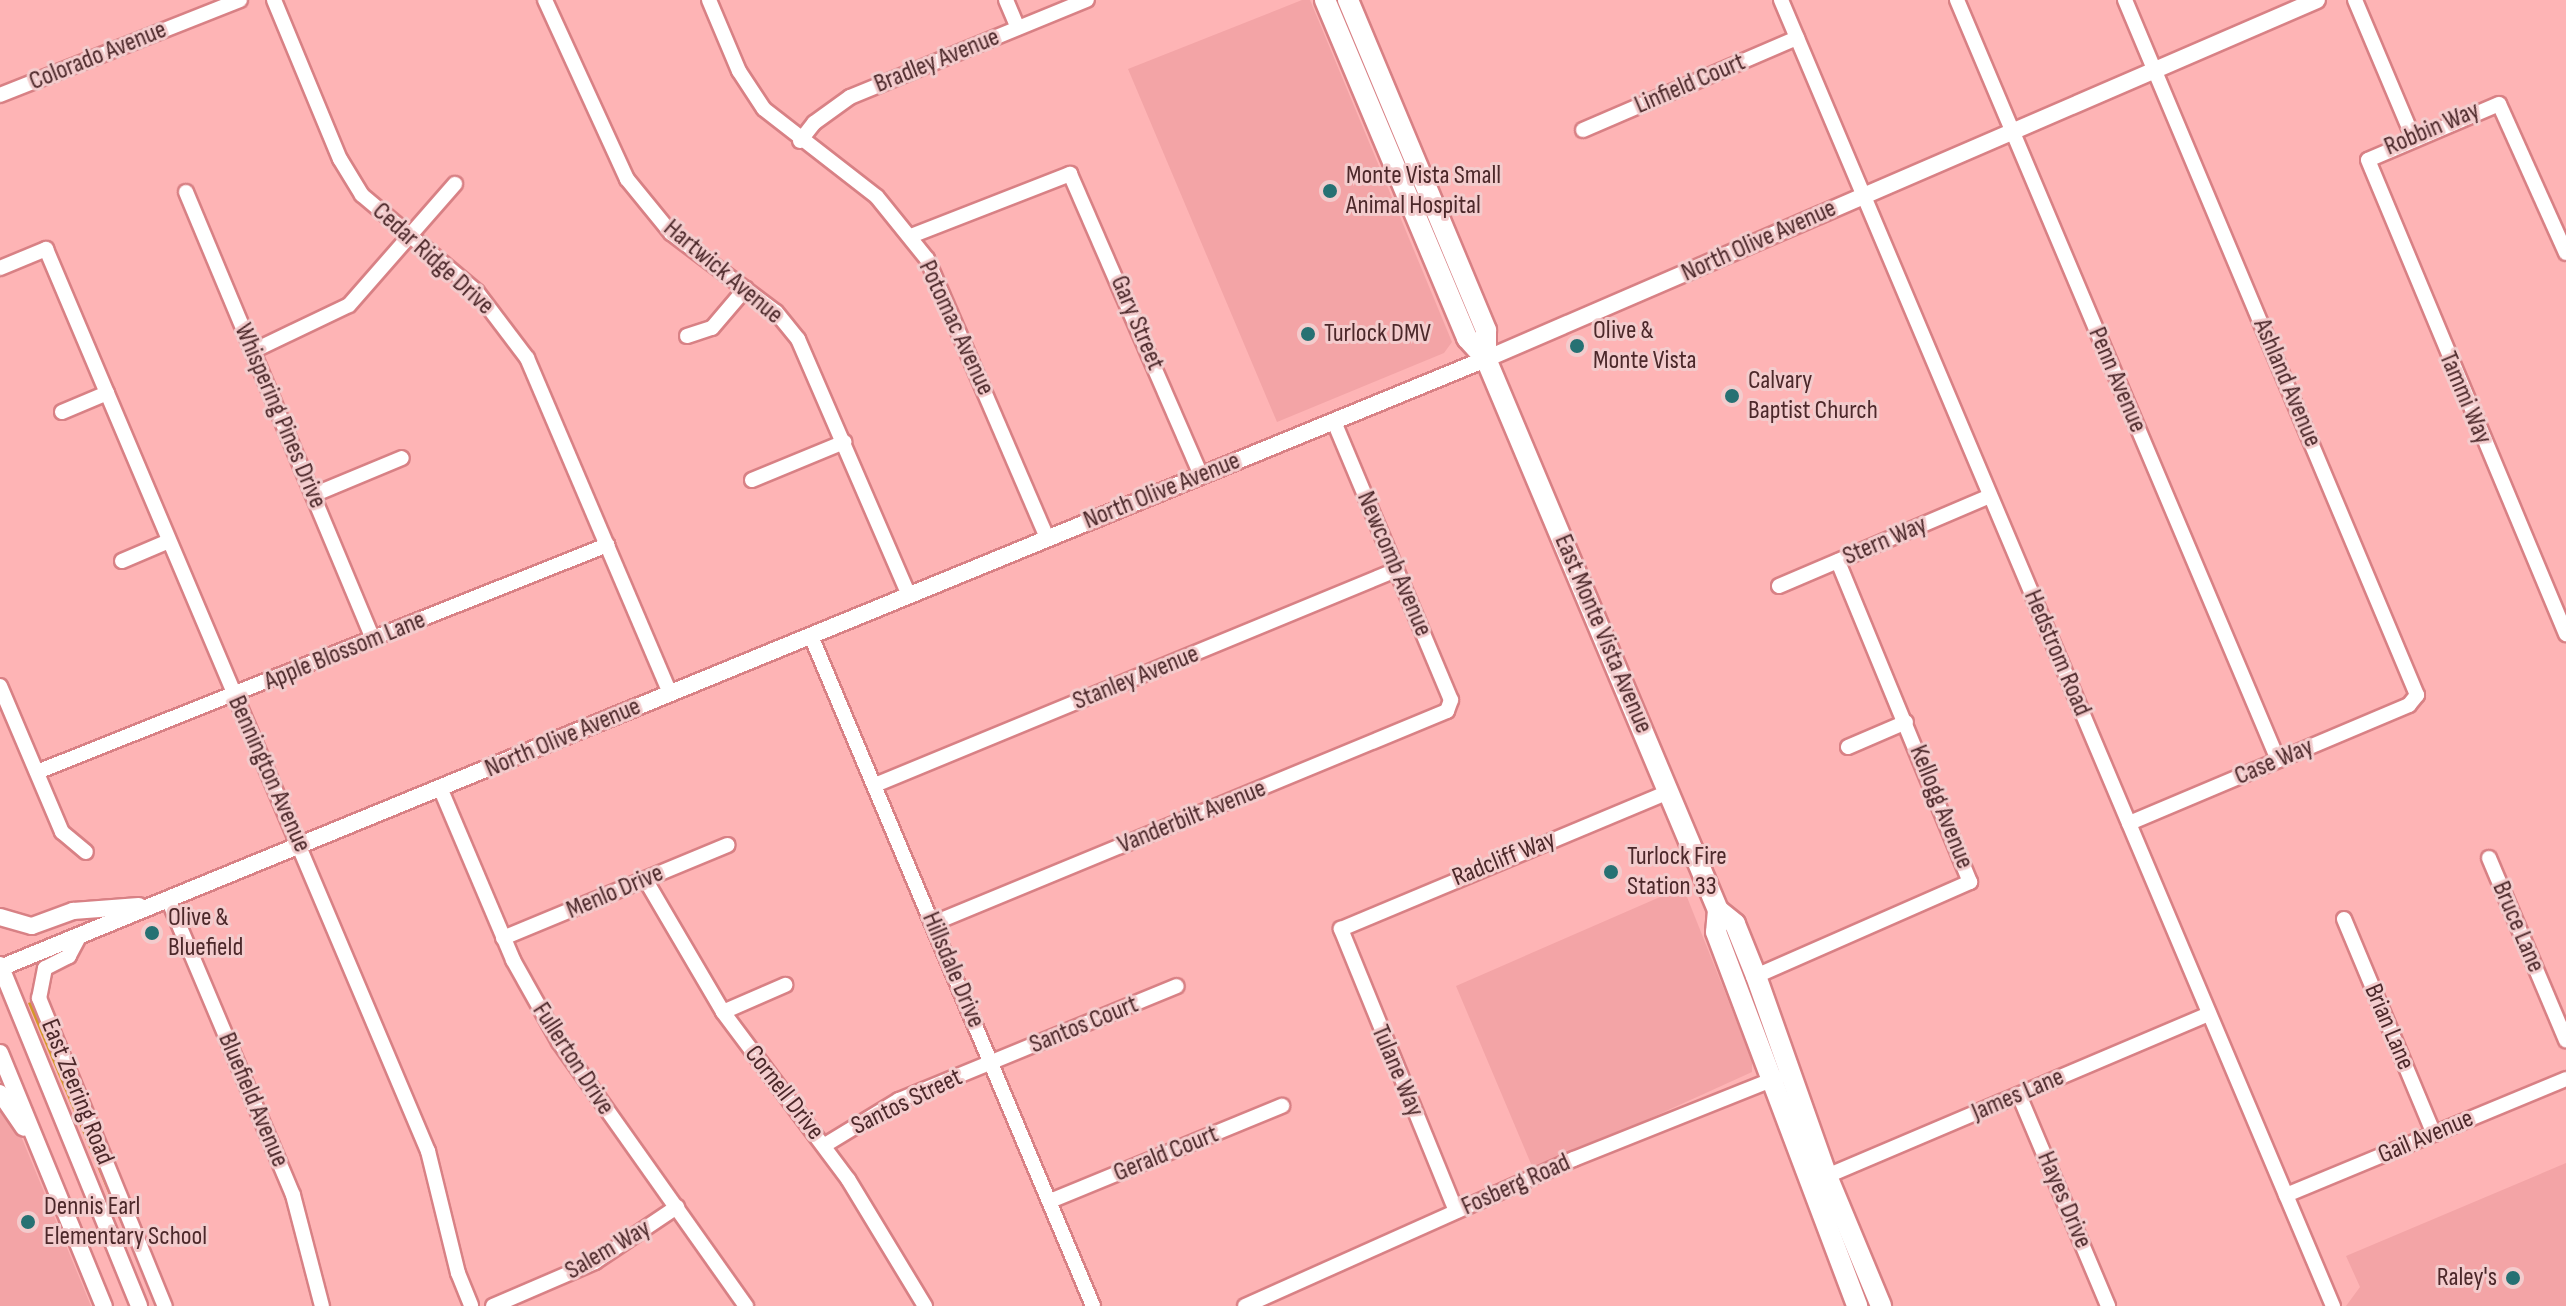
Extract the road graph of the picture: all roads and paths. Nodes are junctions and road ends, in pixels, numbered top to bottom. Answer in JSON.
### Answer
{"nodes":[{"id":1,"x":240,"y":0,"type":"edge"},
{"id":2,"x":274,"y":0,"type":"edge"},
{"id":3,"x":545,"y":0,"type":"edge"},
{"id":4,"x":709,"y":0,"type":"edge"},
{"id":5,"x":1006,"y":0,"type":"edge"},
{"id":6,"x":1087,"y":0,"type":"edge"},
{"id":7,"x":1325,"y":0,"type":"edge"},
{"id":8,"x":1348,"y":0,"type":"edge"},
{"id":9,"x":1781,"y":0,"type":"edge"},
{"id":10,"x":1957,"y":0,"type":"edge"},
{"id":11,"x":2125,"y":0,"type":"edge"},
{"id":12,"x":2317,"y":0,"type":"edge"},
{"id":13,"x":2355,"y":0,"type":"edge"},
{"id":14,"x":1018,"y":28,"type":"junction"},
{"id":15,"x":1797,"y":38,"type":"junction"},
{"id":16,"x":1345,"y":46,"type":"junction"},
{"id":17,"x":2154,"y":70,"type":"junction"},
{"id":18,"x":0,"y":95,"type":"edge"},
{"id":19,"x":1394,"y":110,"type":"junction"},
{"id":20,"x":1583,"y":130,"type":"dead end"},
{"id":21,"x":2012,"y":132,"type":"junction"},
{"id":22,"x":2413,"y":137,"type":"junction"},
{"id":23,"x":800,"y":141,"type":"junction"},
{"id":24,"x":2368,"y":160,"type":"joint"},
{"id":25,"x":455,"y":184,"type":"dead end"},
{"id":26,"x":186,"y":192,"type":"dead end"},
{"id":27,"x":1863,"y":196,"type":"junction"},
{"id":28,"x":911,"y":236,"type":"junction"},
{"id":29,"x":411,"y":238,"type":"junction"},
{"id":30,"x":2566,"y":253,"type":"edge"},
{"id":31,"x":0,"y":268,"type":"edge"},
{"id":32,"x":746,"y":288,"type":"junction"},
{"id":33,"x":687,"y":336,"type":"dead end"},
{"id":34,"x":253,"y":351,"type":"junction"},
{"id":35,"x":1486,"y":359,"type":"junction"},
{"id":36,"x":107,"y":393,"type":"junction"},
{"id":37,"x":62,"y":412,"type":"dead end"},
{"id":38,"x":1334,"y":421,"type":"junction"},
{"id":39,"x":844,"y":442,"type":"junction"},
{"id":40,"x":402,"y":458,"type":"dead end"},
{"id":41,"x":1201,"y":475,"type":"junction"},
{"id":42,"x":752,"y":480,"type":"dead end"},
{"id":43,"x":313,"y":495,"type":"junction"},
{"id":44,"x":1990,"y":496,"type":"junction"},
{"id":45,"x":1047,"y":538,"type":"junction"},
{"id":46,"x":169,"y":541,"type":"junction"},
{"id":47,"x":607,"y":545,"type":"junction"},
{"id":48,"x":122,"y":561,"type":"dead end"},
{"id":49,"x":1838,"y":561,"type":"junction"},
{"id":50,"x":1396,"y":570,"type":"junction"},
{"id":51,"x":1779,"y":586,"type":"dead end"},
{"id":52,"x":909,"y":595,"type":"junction"},
{"id":53,"x":2566,"y":634,"type":"edge"},
{"id":54,"x":811,"y":636,"type":"junction"},
{"id":55,"x":373,"y":640,"type":"junction"},
{"id":56,"x":0,"y":686,"type":"edge"},
{"id":57,"x":234,"y":693,"type":"junction"},
{"id":58,"x":670,"y":693,"type":"junction"},
{"id":59,"x":2416,"y":697,"type":"joint"},
{"id":60,"x":1450,"y":708,"type":"joint"},
{"id":61,"x":1906,"y":722,"type":"junction"},
{"id":62,"x":1848,"y":747,"type":"dead end"},
{"id":63,"x":2278,"y":760,"type":"junction"},
{"id":64,"x":37,"y":772,"type":"junction"},
{"id":65,"x":875,"y":785,"type":"junction"},
{"id":66,"x":441,"y":790,"type":"junction"},
{"id":67,"x":1669,"y":792,"type":"junction"},
{"id":68,"x":2129,"y":823,"type":"junction"},
{"id":69,"x":727,"y":845,"type":"dead end"},
{"id":70,"x":301,"y":847,"type":"junction"},
{"id":71,"x":86,"y":852,"type":"dead end"},
{"id":72,"x":2489,"y":858,"type":"dead end"},
{"id":73,"x":645,"y":879,"type":"junction"},
{"id":74,"x":160,"y":902,"type":"junction"},
{"id":75,"x":1718,"y":910,"type":"junction"},
{"id":76,"x":0,"y":917,"type":"edge"},
{"id":77,"x":2344,"y":919,"type":"dead end"},
{"id":78,"x":934,"y":923,"type":"junction"},
{"id":79,"x":1341,"y":929,"type":"joint"},
{"id":80,"x":80,"y":935,"type":"junction"},
{"id":81,"x":503,"y":938,"type":"junction"},
{"id":82,"x":0,"y":967,"type":"edge"},
{"id":83,"x":1756,"y":976,"type":"junction"},
{"id":84,"x":785,"y":985,"type":"dead end"},
{"id":85,"x":1177,"y":986,"type":"dead end"},
{"id":86,"x":723,"y":1012,"type":"junction"},
{"id":87,"x":2209,"y":1014,"type":"junction"},
{"id":88,"x":2566,"y":1040,"type":"edge"},
{"id":89,"x":0,"y":1053,"type":"edge"},
{"id":90,"x":992,"y":1063,"type":"junction"},
{"id":91,"x":1791,"y":1072,"type":"junction"},
{"id":92,"x":2566,"y":1079,"type":"edge"},
{"id":93,"x":1771,"y":1081,"type":"junction"},
{"id":94,"x":0,"y":1093,"type":"edge"},
{"id":95,"x":2019,"y":1095,"type":"junction"},
{"id":96,"x":1282,"y":1106,"type":"dead end"},
{"id":97,"x":2434,"y":1134,"type":"junction"},
{"id":98,"x":38,"y":1145,"type":"junction"},
{"id":99,"x":825,"y":1145,"type":"junction"},
{"id":100,"x":1827,"y":1176,"type":"junction"},
{"id":101,"x":2286,"y":1195,"type":"junction"},
{"id":102,"x":1050,"y":1201,"type":"junction"},
{"id":103,"x":677,"y":1207,"type":"junction"},
{"id":104,"x":1456,"y":1211,"type":"junction"},
{"id":105,"x":104,"y":1306,"type":"edge"},
{"id":106,"x":139,"y":1306,"type":"edge"},
{"id":107,"x":165,"y":1306,"type":"edge"},
{"id":108,"x":322,"y":1306,"type":"edge"},
{"id":109,"x":471,"y":1306,"type":"edge"},
{"id":110,"x":493,"y":1306,"type":"edge"},
{"id":111,"x":746,"y":1306,"type":"edge"},
{"id":112,"x":925,"y":1306,"type":"edge"},
{"id":113,"x":1093,"y":1306,"type":"edge"},
{"id":114,"x":1245,"y":1306,"type":"edge"},
{"id":115,"x":1857,"y":1306,"type":"edge"},
{"id":116,"x":1881,"y":1306,"type":"edge"},
{"id":117,"x":2108,"y":1306,"type":"edge"},
{"id":118,"x":2333,"y":1306,"type":"edge"}],
"edges":[{"from":1,"to":18,"type":"street","name":"Colorado Avenue"},
{"from":2,"to":29,"type":"street","name":"Cedar Ridge Drive"},
{"from":3,"to":32,"type":"street","name":"Hartwick Avenue"},
{"from":4,"to":23,"type":"street","name":"Potomac Avenue"},
{"from":5,"to":14,"type":"street"},
{"from":6,"to":14,"type":"street","name":"Bradley Avenue"},
{"from":7,"to":16,"type":"main road","name":"East Monte Vista Avenue"},
{"from":8,"to":19,"type":"main road","name":"East Monte Vista Avenue"},
{"from":9,"to":15,"type":"street","name":"Hedstrom Road"},
{"from":10,"to":21,"type":"street","name":"Penn Avenue"},
{"from":11,"to":17,"type":"street","name":"Ashland Avenue"},
{"from":12,"to":17,"type":"street","name":"North Olive Avenue"},
{"from":13,"to":22,"type":"street"},
{"from":14,"to":23,"type":"street","name":"Bradley Avenue"},
{"from":15,"to":20,"type":"street","name":"Linfield Court"},
{"from":15,"to":27,"type":"street","name":"Hedstrom Road"},
{"from":16,"to":19,"type":"main road"},
{"from":16,"to":35,"type":"main road","name":"East Monte Vista Avenue"},
{"from":17,"to":21,"type":"street","name":"North Olive Avenue"},
{"from":17,"to":59,"type":"street","name":"Ashland Avenue"},
{"from":19,"to":35,"type":"main road","name":"East Monte Vista Avenue"},
{"from":21,"to":27,"type":"street","name":"North Olive Avenue"},
{"from":21,"to":63,"type":"street","name":"Penn Avenue"},
{"from":22,"to":24,"type":"street","name":"Robbin Way"},
{"from":22,"to":30,"type":"street","name":"Robbin Way"},
{"from":23,"to":28,"type":"street","name":"Potomac Avenue"},
{"from":24,"to":53,"type":"street","name":"Tammi Way"},
{"from":25,"to":29,"type":"street"},
{"from":26,"to":34,"type":"street","name":"Whispering Pines Drive"},
{"from":27,"to":35,"type":"street","name":"North Olive Avenue"},
{"from":27,"to":44,"type":"street","name":"Hedstrom Road"},
{"from":28,"to":41,"type":"street","name":"Gary Street"},
{"from":28,"to":45,"type":"street","name":"Potomac Avenue"},
{"from":29,"to":34,"type":"street"},
{"from":29,"to":47,"type":"street","name":"Cedar Ridge Drive"},
{"from":31,"to":36,"type":"street","name":"Bennington Avenue"},
{"from":32,"to":33,"type":"street"},
{"from":32,"to":39,"type":"street","name":"Hartwick Avenue"},
{"from":34,"to":43,"type":"street","name":"Whispering Pines Drive"},
{"from":35,"to":38,"type":"street","name":"North Olive Avenue"},
{"from":35,"to":67,"type":"main road","name":"East Monte Vista Avenue"},
{"from":36,"to":37,"type":"street"},
{"from":36,"to":46,"type":"street","name":"Bennington Avenue"},
{"from":38,"to":41,"type":"street","name":"North Olive Avenue"},
{"from":38,"to":50,"type":"street","name":"Newcomb Avenue"},
{"from":39,"to":42,"type":"street"},
{"from":39,"to":52,"type":"street","name":"Hartwick Avenue"},
{"from":40,"to":43,"type":"street"},
{"from":41,"to":45,"type":"street","name":"North Olive Avenue"},
{"from":43,"to":55,"type":"street","name":"Whispering Pines Drive"},
{"from":44,"to":49,"type":"street","name":"Stern Way"},
{"from":44,"to":68,"type":"street","name":"Hedstrom Road"},
{"from":45,"to":52,"type":"street","name":"North Olive Avenue"},
{"from":46,"to":48,"type":"street"},
{"from":46,"to":57,"type":"street","name":"Bennington Avenue"},
{"from":47,"to":55,"type":"street","name":"Apple Blossom Lane"},
{"from":47,"to":58,"type":"street","name":"Cedar Ridge Drive"},
{"from":49,"to":51,"type":"street","name":"Stern Way"},
{"from":49,"to":61,"type":"street","name":"Kellogg Avenue"},
{"from":50,"to":60,"type":"street","name":"Newcomb Avenue"},
{"from":50,"to":65,"type":"street","name":"Stanley Avenue"},
{"from":52,"to":54,"type":"street","name":"North Olive Avenue"},
{"from":54,"to":58,"type":"street","name":"North Olive Avenue"},
{"from":54,"to":65,"type":"street","name":"Hillsdale Drive"},
{"from":55,"to":57,"type":"street","name":"Apple Blossom Lane"},
{"from":56,"to":64,"type":"street"},
{"from":57,"to":64,"type":"street","name":"Apple Blossom Lane"},
{"from":57,"to":70,"type":"street","name":"Bennington Avenue"},
{"from":58,"to":66,"type":"street","name":"North Olive Avenue"},
{"from":59,"to":63,"type":"street","name":"Case Way"},
{"from":60,"to":78,"type":"street","name":"Vanderbilt Avenue"},
{"from":61,"to":62,"type":"street"},
{"from":61,"to":83,"type":"street","name":"Kellogg Avenue"},
{"from":63,"to":68,"type":"street","name":"Case Way"},
{"from":64,"to":71,"type":"street"},
{"from":65,"to":78,"type":"street","name":"Hillsdale Drive"},
{"from":66,"to":70,"type":"street","name":"North Olive Avenue"},
{"from":66,"to":81,"type":"street","name":"Fullerton Drive"},
{"from":67,"to":75,"type":"main road","name":"East Monte Vista Avenue"},
{"from":67,"to":79,"type":"street","name":"Radcliff Way"},
{"from":68,"to":87,"type":"street","name":"Hedstrom Road"},
{"from":69,"to":73,"type":"street","name":"Menlo Drive"},
{"from":70,"to":74,"type":"street","name":"North Olive Avenue"},
{"from":70,"to":109,"type":"street","name":"Bennington Avenue"},
{"from":72,"to":88,"type":"street","name":"Bruce Lane"},
{"from":73,"to":81,"type":"street","name":"Menlo Drive"},
{"from":73,"to":86,"type":"street","name":"Cornell Drive"},
{"from":74,"to":76,"type":"street"},
{"from":74,"to":80,"type":"street","name":"North Olive Avenue"},
{"from":74,"to":108,"type":"street","name":"Bluefield Avenue"},
{"from":75,"to":83,"type":"main road","name":"East Monte Vista Avenue"},
{"from":75,"to":93,"type":"main road","name":"East Monte Vista Avenue"},
{"from":77,"to":97,"type":"street","name":"Brian Lane"},
{"from":78,"to":90,"type":"street","name":"Hillsdale Drive"},
{"from":79,"to":104,"type":"street","name":"Tulane Way"},
{"from":80,"to":82,"type":"street","name":"North Olive Avenue"},
{"from":80,"to":107,"type":"street","name":"East Zeering Road"},
{"from":81,"to":103,"type":"street","name":"Fullerton Drive"},
{"from":82,"to":106,"type":"street"},
{"from":83,"to":91,"type":"main road","name":"East Monte Vista Avenue"},
{"from":84,"to":86,"type":"street"},
{"from":85,"to":90,"type":"street","name":"Santos Court"},
{"from":86,"to":99,"type":"street","name":"Cornell Drive"},
{"from":87,"to":95,"type":"street","name":"James Lane"},
{"from":87,"to":101,"type":"street","name":"Hedstrom Road"},
{"from":89,"to":98,"type":"street"},
{"from":90,"to":99,"type":"street","name":"Santos Street"},
{"from":90,"to":102,"type":"street","name":"Hillsdale Drive"},
{"from":91,"to":93,"type":"street","name":"Fosberg Road"},
{"from":91,"to":100,"type":"main road","name":"East Monte Vista Avenue"},
{"from":92,"to":97,"type":"street","name":"Gail Avenue"},
{"from":93,"to":104,"type":"street","name":"Fosberg Road"},
{"from":93,"to":115,"type":"main road","name":"East Monte Vista Avenue"},
{"from":94,"to":98,"type":"street"},
{"from":95,"to":100,"type":"street","name":"James Lane"},
{"from":95,"to":117,"type":"street","name":"Hayes Drive"},
{"from":96,"to":102,"type":"street","name":"Gerald Court"},
{"from":97,"to":101,"type":"street","name":"Gail Avenue"},
{"from":98,"to":105,"type":"street"},
{"from":99,"to":112,"type":"street","name":"Cornell Drive"},
{"from":100,"to":116,"type":"main road","name":"East Monte Vista Avenue"},
{"from":101,"to":118,"type":"street","name":"Hedstrom Road"},
{"from":102,"to":113,"type":"street","name":"Hillsdale Drive"},
{"from":103,"to":110,"type":"street","name":"Salem Way"},
{"from":103,"to":111,"type":"street","name":"Fullerton Drive"},
{"from":104,"to":114,"type":"street","name":"Fosberg Road"}]}
